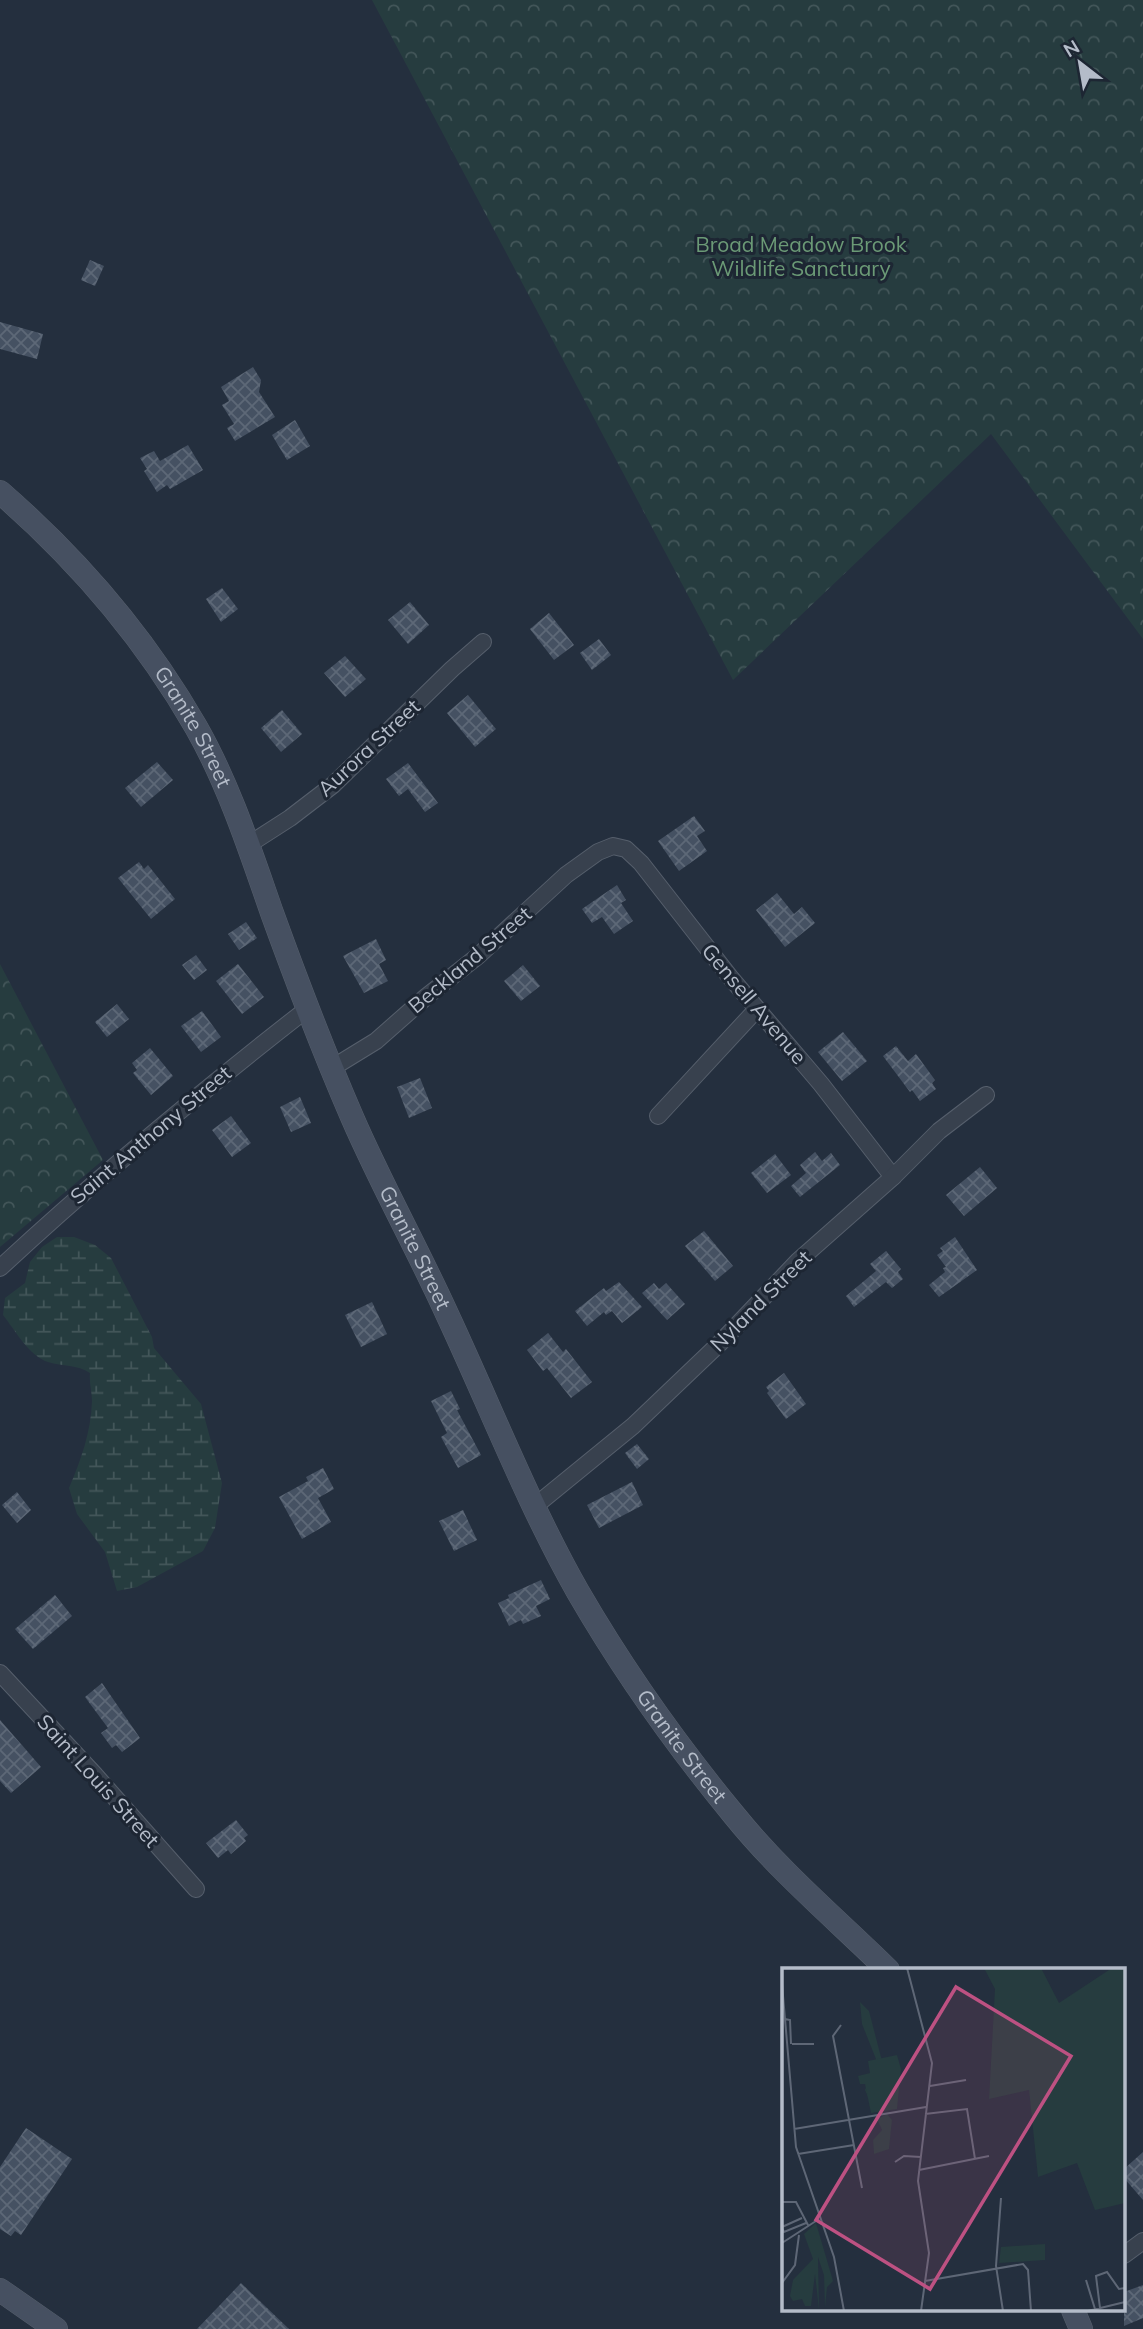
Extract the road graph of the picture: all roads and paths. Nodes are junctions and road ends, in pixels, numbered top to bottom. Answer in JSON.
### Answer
{"nodes":[{"id":1,"x":0,"y":492,"type":"edge"},
{"id":2,"x":483,"y":642,"type":"dead end"},
{"id":3,"x":248,"y":845,"type":"junction"},
{"id":4,"x":605,"y":849,"type":"joint"},
{"id":5,"x":307,"y":1009,"type":"junction"},
{"id":6,"x":757,"y":1009,"type":"junction"},
{"id":7,"x":332,"y":1069,"type":"junction"},
{"id":8,"x":986,"y":1095,"type":"dead end"},
{"id":9,"x":658,"y":1116,"type":"dead end"},
{"id":10,"x":893,"y":1177,"type":"junction"},
{"id":11,"x":0,"y":1268,"type":"edge"},
{"id":12,"x":535,"y":1506,"type":"junction"},
{"id":13,"x":0,"y":1673,"type":"edge"},
{"id":14,"x":195,"y":1889,"type":"dead end"},
{"id":15,"x":886,"y":1968,"type":"edge"},
{"id":16,"x":1143,"y":2241,"type":"edge"},
{"id":17,"x":1126,"y":2254,"type":"edge"},
{"id":18,"x":0,"y":2290,"type":"edge"},
{"id":19,"x":1074,"y":2312,"type":"edge"},
{"id":20,"x":56,"y":2329,"type":"edge"},
{"id":21,"x":1081,"y":2329,"type":"edge"}],
"edges":[{"from":1,"to":3,"type":"street","name":"Granite Street"},
{"from":2,"to":3,"type":"street","name":"Aurora Street"},
{"from":3,"to":5,"type":"street","name":"Granite Street"},
{"from":4,"to":6,"type":"street","name":"Gensell Avenue"},
{"from":4,"to":7,"type":"street","name":"Beckland Street"},
{"from":5,"to":7,"type":"street","name":"Granite Street"},
{"from":5,"to":11,"type":"street","name":"Saint Anthony Street"},
{"from":6,"to":9,"type":"street"},
{"from":6,"to":10,"type":"street","name":"Gensell Avenue"},
{"from":7,"to":12,"type":"street","name":"Granite Street"},
{"from":8,"to":10,"type":"street","name":"Nyland Street"},
{"from":10,"to":12,"type":"street","name":"Nyland Street"},
{"from":12,"to":15,"type":"street","name":"Granite Street"},
{"from":13,"to":14,"type":"street","name":"Saint Louis Street"},
{"from":16,"to":17,"type":"street"},
{"from":18,"to":20,"type":"street"},
{"from":19,"to":21,"type":"street"}]}
